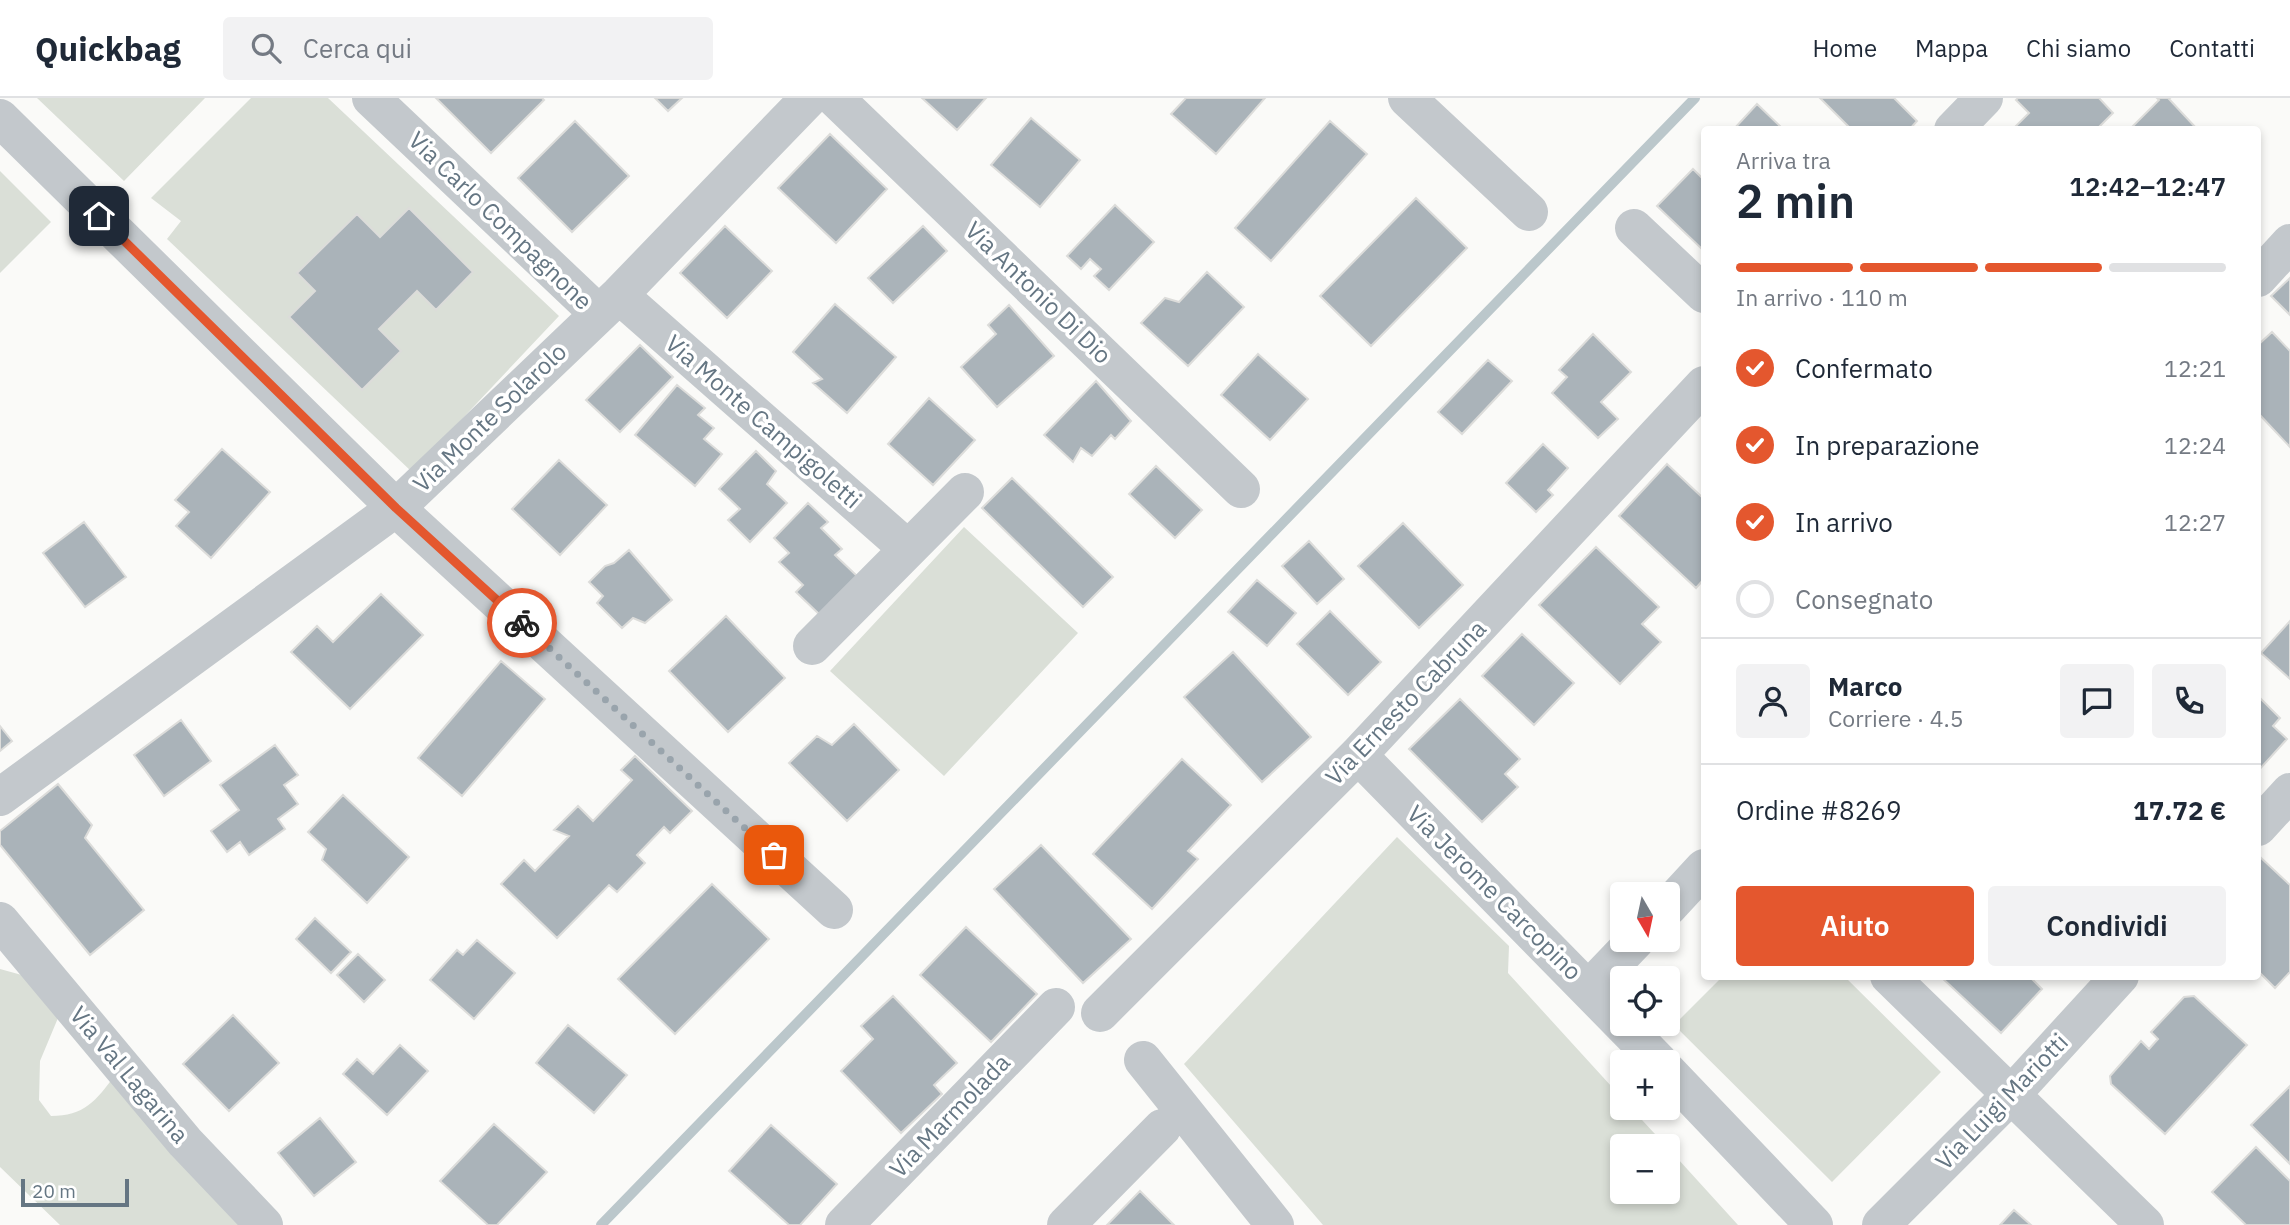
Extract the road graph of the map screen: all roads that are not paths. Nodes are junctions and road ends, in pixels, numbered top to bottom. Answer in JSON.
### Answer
{"nodes":[{"id":1,"x":371,"y":98,"type":"edge"},
{"id":2,"x":809,"y":98,"type":"edge"},
{"id":3,"x":835,"y":98,"type":"edge"},
{"id":4,"x":1407,"y":98,"type":"edge"},
{"id":5,"x":1984,"y":98,"type":"edge"},
{"id":6,"x":0,"y":118,"type":"edge"},
{"id":7,"x":1957,"y":126,"type":"edge"},
{"id":8,"x":1529,"y":212,"type":"dead end"},
{"id":9,"x":1634,"y":228,"type":"dead end"},
{"id":10,"x":2290,"y":243,"type":"edge"},
{"id":11,"x":2261,"y":275,"type":"edge"},
{"id":12,"x":1701,"y":291,"type":"edge"},
{"id":13,"x":609,"y":305,"type":"junction"},
{"id":14,"x":1701,"y":388,"type":"edge"},
{"id":15,"x":1241,"y":489,"type":"dead end"},
{"id":16,"x":965,"y":492,"type":"dead end"},
{"id":17,"x":396,"y":508,"type":"junction"},
{"id":18,"x":908,"y":549,"type":"junction"},
{"id":19,"x":812,"y":646,"type":"dead end"},
{"id":20,"x":1358,"y":755,"type":"junction"},
{"id":21,"x":0,"y":797,"type":"edge"},
{"id":22,"x":1701,"y":871,"type":"edge"},
{"id":23,"x":1680,"y":894,"type":"edge"},
{"id":24,"x":834,"y":910,"type":"dead end"},
{"id":25,"x":0,"y":921,"type":"edge"},
{"id":26,"x":1624,"y":952,"type":"edge"},
{"id":27,"x":1893,"y":980,"type":"edge"},
{"id":28,"x":2116,"y":980,"type":"edge"},
{"id":29,"x":1589,"y":989,"type":"junction"},
{"id":30,"x":1055,"y":1007,"type":"dead end"},
{"id":31,"x":1100,"y":1013,"type":"dead end"},
{"id":32,"x":1647,"y":1050,"type":"edge"},
{"id":33,"x":1143,"y":1060,"type":"dead end"},
{"id":34,"x":1680,"y":1085,"type":"edge"},
{"id":35,"x":2011,"y":1095,"type":"junction"},
{"id":36,"x":1162,"y":1128,"type":"dead end"},
{"id":37,"x":264,"y":1225,"type":"edge"},
{"id":38,"x":844,"y":1225,"type":"edge"},
{"id":39,"x":1066,"y":1225,"type":"edge"},
{"id":40,"x":1275,"y":1225,"type":"edge"},
{"id":41,"x":1814,"y":1225,"type":"edge"},
{"id":42,"x":1881,"y":1225,"type":"edge"},
{"id":43,"x":2145,"y":1225,"type":"edge"}],
"edges":[{"from":1,"to":13,"type":"street","name":"Via Carlo Compagnone"},
{"from":2,"to":13,"type":"street","name":"Via Monte Solarolo"},
{"from":3,"to":15,"type":"street","name":"Via Antonio Di Dio"},
{"from":4,"to":8,"type":"street"},
{"from":5,"to":7,"type":"street"},
{"from":6,"to":17,"type":"street"},
{"from":9,"to":12,"type":"street"},
{"from":10,"to":11,"type":"street"},
{"from":13,"to":17,"type":"street","name":"Via Monte Solarolo"},
{"from":13,"to":18,"type":"street","name":"Via Monte Campigoletti"},
{"from":14,"to":20,"type":"street","name":"Via Ernesto Cabruna"},
{"from":16,"to":18,"type":"street"},
{"from":17,"to":21,"type":"street","name":"Via Monte Solarolo"},
{"from":17,"to":24,"type":"street"},
{"from":18,"to":19,"type":"street"},
{"from":20,"to":29,"type":"street","name":"Via Jerome Carcopino"},
{"from":20,"to":31,"type":"street","name":"Via Ernesto Cabruna"},
{"from":22,"to":23,"type":"street"},
{"from":25,"to":37,"type":"street","name":"Via Val Lagarina"},
{"from":26,"to":29,"type":"street"},
{"from":27,"to":35,"type":"street"},
{"from":28,"to":35,"type":"street","name":"Via Luigi Mariotti"},
{"from":29,"to":32,"type":"street","name":"Via Jerome Carcopino"},
{"from":30,"to":38,"type":"street","name":"Via Marmolada"},
{"from":33,"to":40,"type":"street"},
{"from":34,"to":41,"type":"street"},
{"from":35,"to":42,"type":"street","name":"Via Luigi Mariotti"},
{"from":35,"to":43,"type":"street"},
{"from":36,"to":39,"type":"street"}]}
